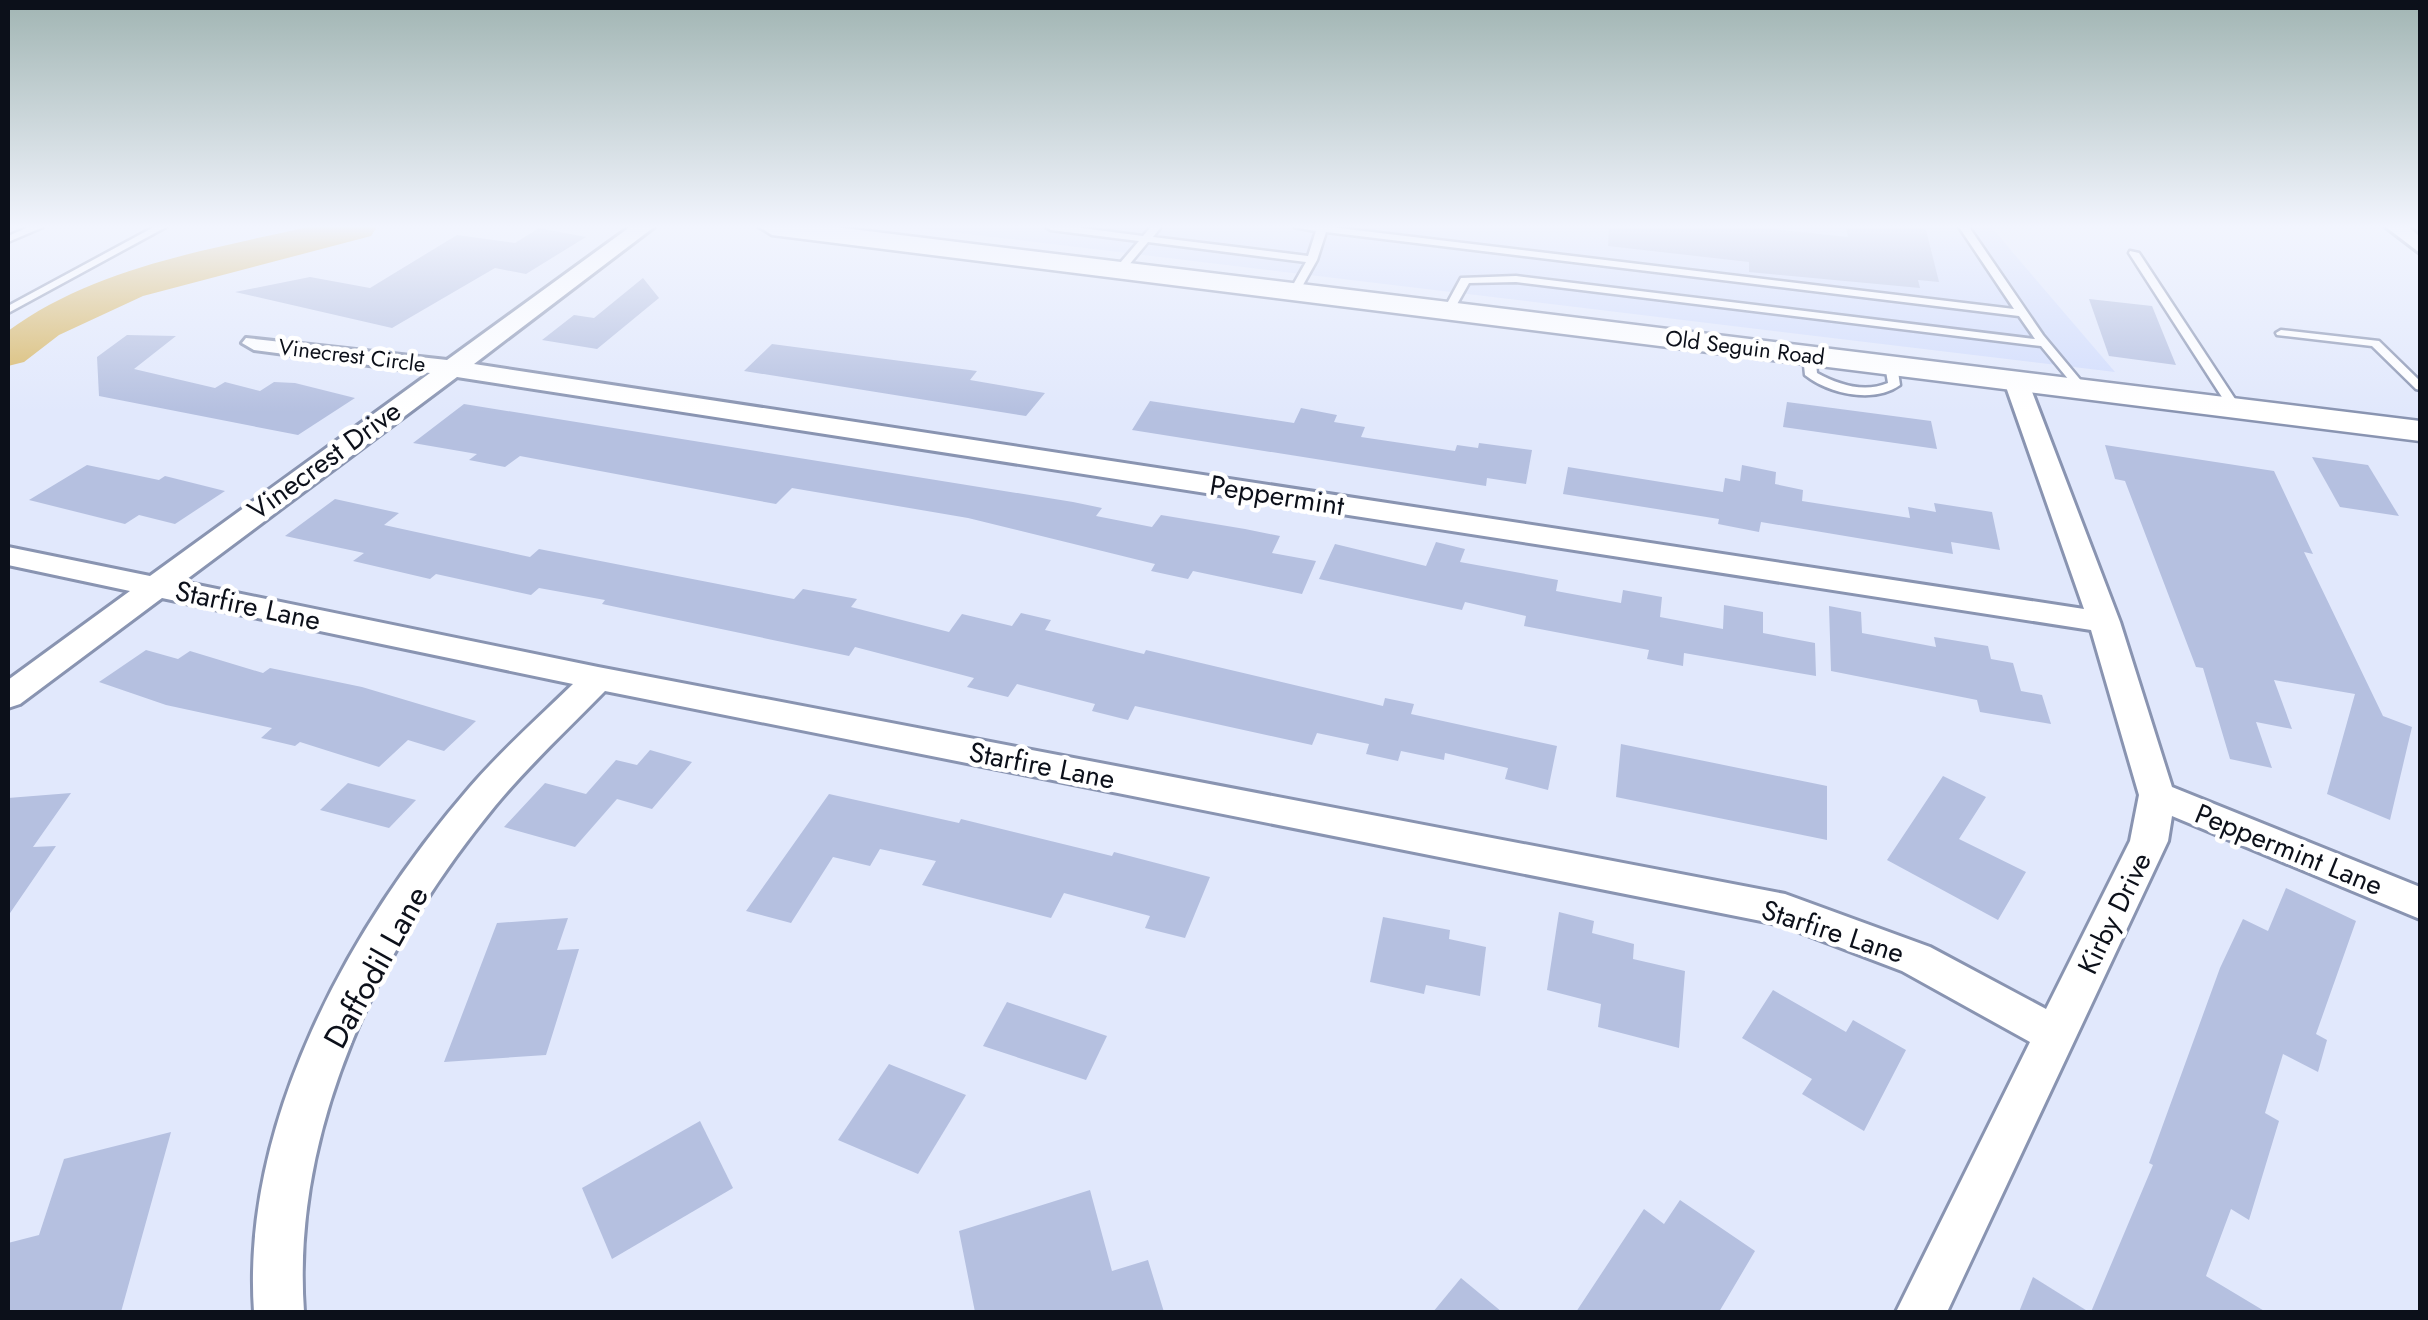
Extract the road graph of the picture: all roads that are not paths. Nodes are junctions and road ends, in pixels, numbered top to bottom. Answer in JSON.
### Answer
{"nodes":[{"id":1,"x":47,"y":289,"type":"edge"},
{"id":2,"x":559,"y":289,"type":"edge"},
{"id":3,"x":1267,"y":289,"type":"edge"},
{"id":4,"x":1296,"y":289,"type":"edge"},
{"id":5,"x":1460,"y":289,"type":"edge"},
{"id":6,"x":1595,"y":289,"type":"edge"},
{"id":7,"x":1812,"y":289,"type":"edge"},
{"id":8,"x":2006,"y":289,"type":"edge"},
{"id":9,"x":2157,"y":289,"type":"edge"},
{"id":10,"x":1294,"y":292,"type":"junction"},
{"id":11,"x":8,"y":310,"type":"edge"},
{"id":12,"x":1448,"y":310,"type":"junction"},
{"id":13,"x":2024,"y":314,"type":"junction"},
{"id":14,"x":2281,"y":333,"type":"dead end"},
{"id":15,"x":254,"y":343,"type":"dead end"},
{"id":16,"x":2044,"y":343,"type":"junction"},
{"id":17,"x":450,"y":368,"type":"junction"},
{"id":18,"x":2018,"y":381,"type":"junction"},
{"id":19,"x":2420,"y":387,"type":"edge"},
{"id":20,"x":2082,"y":389,"type":"junction"},
{"id":21,"x":2235,"y":408,"type":"junction"},
{"id":22,"x":2420,"y":431,"type":"edge"},
{"id":23,"x":8,"y":556,"type":"edge"},
{"id":24,"x":152,"y":586,"type":"junction"},
{"id":25,"x":2104,"y":622,"type":"junction"},
{"id":26,"x":598,"y":678,"type":"junction"},
{"id":27,"x":8,"y":696,"type":"edge"},
{"id":28,"x":2157,"y":795,"type":"junction"},
{"id":29,"x":2420,"y":904,"type":"edge"},
{"id":30,"x":2054,"y":1034,"type":"junction"},
{"id":31,"x":279,"y":1312,"type":"edge"},
{"id":32,"x":1921,"y":1312,"type":"edge"}],
"edges":[{"from":1,"to":11,"type":"lane"},
{"from":2,"to":17,"type":"street","name":"Vinecrest Drive"},
{"from":3,"to":10,"type":"street","name":"Old Seguin Road"},
{"from":4,"to":10,"type":"lane"},
{"from":5,"to":12,"type":"lane"},
{"from":6,"to":16,"type":"lane"},
{"from":7,"to":13,"type":"lane"},
{"from":8,"to":13,"type":"lane"},
{"from":9,"to":21,"type":"lane"},
{"from":10,"to":12,"type":"street","name":"Old Seguin Road"},
{"from":12,"to":18,"type":"street","name":"Old Seguin Road"},
{"from":13,"to":16,"type":"lane"},
{"from":14,"to":19,"type":"lane"},
{"from":15,"to":17,"type":"street","name":"Vinecrest Circle"},
{"from":16,"to":20,"type":"lane"},
{"from":17,"to":24,"type":"street","name":"Vinecrest Drive"},
{"from":17,"to":25,"type":"street","name":"Peppermint"},
{"from":18,"to":20,"type":"street","name":"Old Seguin Road"},
{"from":18,"to":25,"type":"street","name":"Kirby Drive"},
{"from":20,"to":21,"type":"street","name":"Old Seguin Road"},
{"from":21,"to":22,"type":"street","name":"Old Seguin Road"},
{"from":23,"to":24,"type":"street","name":"Starfire Lane"},
{"from":24,"to":26,"type":"street","name":"Starfire Lane"},
{"from":24,"to":27,"type":"street","name":"Vinecrest Drive"},
{"from":25,"to":28,"type":"street","name":"Kirby Drive"},
{"from":26,"to":30,"type":"street","name":"Starfire Lane"},
{"from":26,"to":31,"type":"street","name":"Daffodil Lane"},
{"from":28,"to":29,"type":"street","name":"Peppermint Lane"},
{"from":28,"to":30,"type":"street","name":"Kirby Drive"},
{"from":30,"to":32,"type":"street","name":"Kirby Drive"}]}
